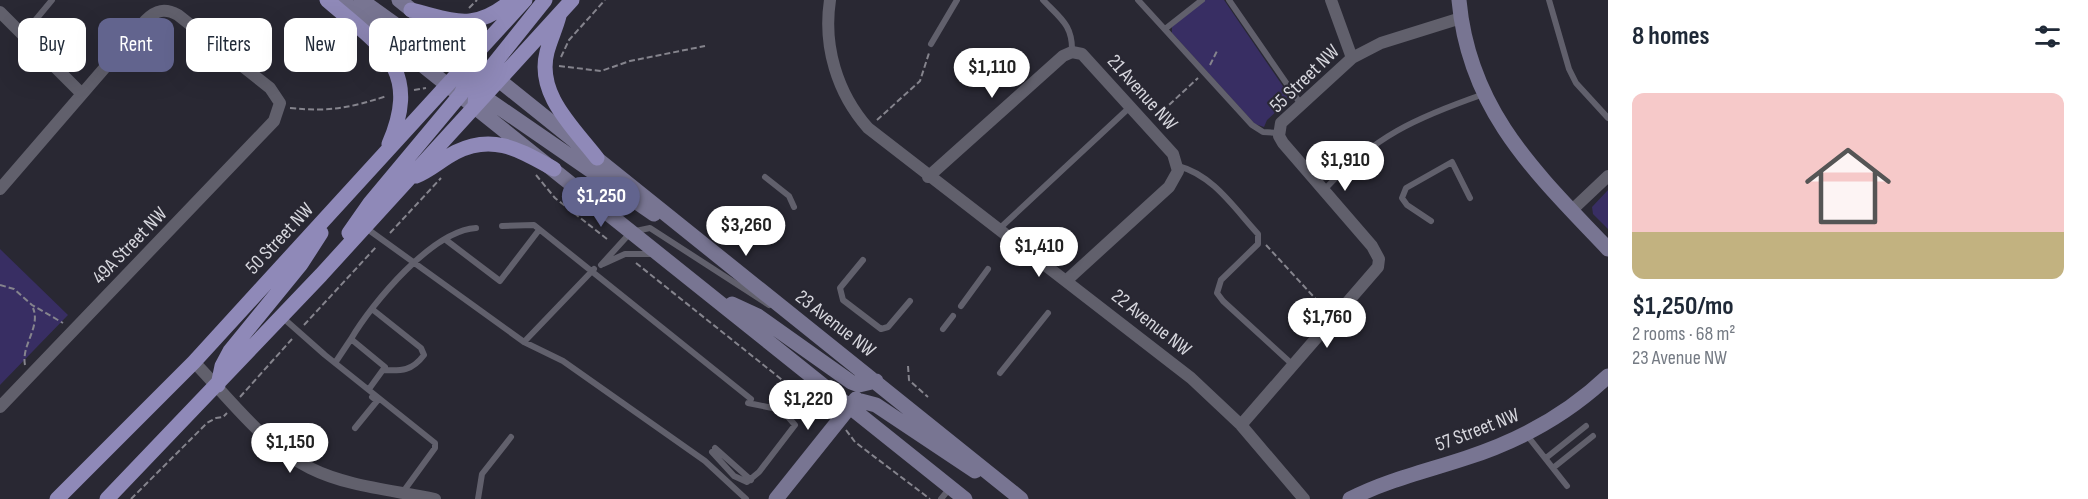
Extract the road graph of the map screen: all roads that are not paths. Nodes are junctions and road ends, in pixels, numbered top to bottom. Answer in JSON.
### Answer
{"nodes":[{"id":1,"x":52,"y":0,"type":"edge"},
{"id":2,"x":327,"y":0,"type":"edge"},
{"id":3,"x":341,"y":0,"type":"edge"},
{"id":4,"x":361,"y":0,"type":"edge"},
{"id":5,"x":512,"y":0,"type":"edge"},
{"id":6,"x":525,"y":0,"type":"edge"},
{"id":7,"x":544,"y":0,"type":"edge"},
{"id":8,"x":572,"y":0,"type":"edge"},
{"id":9,"x":830,"y":0,"type":"edge"},
{"id":10,"x":957,"y":0,"type":"edge"},
{"id":11,"x":1043,"y":0,"type":"edge"},
{"id":12,"x":1138,"y":0,"type":"edge"},
{"id":13,"x":1202,"y":0,"type":"edge"},
{"id":14,"x":1229,"y":0,"type":"edge"},
{"id":15,"x":1331,"y":0,"type":"edge"},
{"id":16,"x":1459,"y":0,"type":"edge"},
{"id":17,"x":1549,"y":0,"type":"edge"},
{"id":18,"x":405,"y":5,"type":"edge"},
{"id":19,"x":0,"y":12,"type":"edge"},
{"id":20,"x":560,"y":13,"type":"junction"},
{"id":21,"x":37,"y":18,"type":"edge"},
{"id":22,"x":422,"y":18,"type":"edge"},
{"id":23,"x":1461,"y":18,"type":"junction"},
{"id":24,"x":1165,"y":29,"type":"junction"},
{"id":25,"x":18,"y":30,"type":"edge"},
{"id":26,"x":487,"y":42,"type":"edge"},
{"id":27,"x":932,"y":44,"type":"road end"},
{"id":28,"x":1072,"y":52,"type":"junction"},
{"id":29,"x":1352,"y":58,"type":"junction"},
{"id":30,"x":60,"y":72,"type":"edge"},
{"id":31,"x":474,"y":72,"type":"edge"},
{"id":32,"x":474,"y":84,"type":"junction"},
{"id":33,"x":82,"y":94,"type":"junction"},
{"id":34,"x":1484,"y":94,"type":"junction"},
{"id":35,"x":1300,"y":103,"type":"junction"},
{"id":36,"x":1130,"y":107,"type":"junction"},
{"id":37,"x":1608,"y":118,"type":"edge"},
{"id":38,"x":1279,"y":133,"type":"junction"},
{"id":39,"x":384,"y":155,"type":"junction"},
{"id":40,"x":597,"y":158,"type":"junction"},
{"id":41,"x":1178,"y":166,"type":"junction"},
{"id":42,"x":554,"y":169,"type":"junction"},
{"id":43,"x":1608,"y":176,"type":"edge"},
{"id":44,"x":765,"y":177,"type":"dead end"},
{"id":45,"x":928,"y":177,"type":"junction"},
{"id":46,"x":408,"y":180,"type":"junction"},
{"id":47,"x":0,"y":189,"type":"edge"},
{"id":48,"x":1324,"y":191,"type":"junction"},
{"id":49,"x":1470,"y":198,"type":"dead end"},
{"id":50,"x":340,"y":202,"type":"junction"},
{"id":51,"x":794,"y":207,"type":"dead end"},
{"id":52,"x":1571,"y":211,"type":"junction"},
{"id":53,"x":1431,"y":221,"type":"dead end"},
{"id":54,"x":502,"y":226,"type":"dead end"},
{"id":55,"x":364,"y":227,"type":"junction"},
{"id":56,"x":684,"y":227,"type":"junction"},
{"id":57,"x":476,"y":228,"type":"dead end"},
{"id":58,"x":999,"y":229,"type":"junction"},
{"id":59,"x":539,"y":230,"type":"junction"},
{"id":60,"x":631,"y":232,"type":"junction"},
{"id":61,"x":446,"y":240,"type":"junction"},
{"id":62,"x":1608,"y":249,"type":"edge"},
{"id":63,"x":661,"y":255,"type":"junction"},
{"id":64,"x":863,"y":260,"type":"dead end"},
{"id":65,"x":413,"y":261,"type":"junction"},
{"id":66,"x":601,"y":266,"type":"junction"},
{"id":67,"x":988,"y":269,"type":"dead end"},
{"id":68,"x":591,"y":270,"type":"junction"},
{"id":69,"x":319,"y":278,"type":"junction"},
{"id":70,"x":1067,"y":280,"type":"junction"},
{"id":71,"x":708,"y":292,"type":"junction"},
{"id":72,"x":910,"y":301,"type":"dead end"},
{"id":73,"x":961,"y":306,"type":"dead end"},
{"id":74,"x":372,"y":309,"type":"junction"},
{"id":75,"x":1048,"y":313,"type":"dead end"},
{"id":76,"x":282,"y":316,"type":"junction"},
{"id":77,"x":953,"y":316,"type":"dead end"},
{"id":78,"x":799,"y":321,"type":"junction"},
{"id":79,"x":943,"y":329,"type":"dead end"},
{"id":80,"x":351,"y":339,"type":"junction"},
{"id":81,"x":524,"y":342,"type":"junction"},
{"id":82,"x":332,"y":360,"type":"junction"},
{"id":83,"x":194,"y":362,"type":"junction"},
{"id":84,"x":1293,"y":365,"type":"junction"},
{"id":85,"x":383,"y":370,"type":"junction"},
{"id":86,"x":1000,"y":373,"type":"dead end"},
{"id":87,"x":1608,"y":376,"type":"edge"},
{"id":88,"x":876,"y":381,"type":"junction"},
{"id":89,"x":217,"y":386,"type":"junction"},
{"id":90,"x":369,"y":389,"type":"junction"},
{"id":91,"x":849,"y":405,"type":"junction"},
{"id":92,"x":0,"y":407,"type":"edge"},
{"id":93,"x":1241,"y":425,"type":"junction"},
{"id":94,"x":1586,"y":426,"type":"dead end"},
{"id":95,"x":355,"y":428,"type":"dead end"},
{"id":96,"x":1526,"y":433,"type":"junction"},
{"id":97,"x":1593,"y":436,"type":"dead end"},
{"id":98,"x":511,"y":437,"type":"dead end"},
{"id":99,"x":714,"y":450,"type":"dead end"},
{"id":100,"x":1546,"y":458,"type":"junction"},
{"id":101,"x":1553,"y":468,"type":"junction"},
{"id":102,"x":370,"y":486,"type":"junction"},
{"id":103,"x":1567,"y":486,"type":"dead end"},
{"id":104,"x":403,"y":492,"type":"junction"},
{"id":105,"x":946,"y":493,"type":"edge"},
{"id":106,"x":1018,"y":496,"type":"edge"},
{"id":107,"x":57,"y":499,"type":"edge"},
{"id":108,"x":107,"y":499,"type":"edge"},
{"id":109,"x":364,"y":499,"type":"edge"},
{"id":110,"x":435,"y":499,"type":"edge"},
{"id":111,"x":478,"y":499,"type":"edge"},
{"id":112,"x":746,"y":499,"type":"edge"},
{"id":113,"x":776,"y":499,"type":"edge"},
{"id":114,"x":965,"y":499,"type":"edge"},
{"id":115,"x":1304,"y":499,"type":"edge"},
{"id":116,"x":1350,"y":499,"type":"edge"}],
"edges":[{"from":1,"to":21,"type":"lane"},
{"from":2,"to":39,"type":"main road"},
{"from":3,"to":32,"type":"main road","name":"23 Avenue NW"},
{"from":4,"to":32,"type":"main road"},
{"from":5,"to":18,"type":"main road"},
{"from":6,"to":26,"type":"main road","name":"50 Street NW"},
{"from":7,"to":32,"type":"main road"},
{"from":8,"to":20,"type":"main road","name":"50 Street NW"},
{"from":9,"to":45,"type":"street","name":"22 Avenue NW"},
{"from":10,"to":27,"type":"lane"},
{"from":11,"to":28,"type":"lane"},
{"from":12,"to":24,"type":"lane"},
{"from":13,"to":24,"type":"lane"},
{"from":14,"to":35,"type":"lane"},
{"from":15,"to":29,"type":"street"},
{"from":16,"to":23,"type":"main road"},
{"from":17,"to":37,"type":"lane"},
{"from":18,"to":22,"type":"main road"},
{"from":19,"to":25,"type":"street"},
{"from":20,"to":32,"type":"main road","name":"50 Street NW"},
{"from":20,"to":40,"type":"main road"},
{"from":23,"to":29,"type":"street","name":"55 Street NW"},
{"from":23,"to":34,"type":"main road"},
{"from":24,"to":38,"type":"lane"},
{"from":28,"to":36,"type":"street","name":"21 Avenue NW"},
{"from":28,"to":45,"type":"street"},
{"from":29,"to":35,"type":"street","name":"55 Street NW"},
{"from":30,"to":33,"type":"street"},
{"from":31,"to":32,"type":"main road","name":"50 Street NW"},
{"from":32,"to":39,"type":"main road","name":"50 Street NW"},
{"from":32,"to":40,"type":"main road","name":"23 Avenue NW"},
{"from":32,"to":42,"type":"main road","name":"23 Avenue NW"},
{"from":32,"to":46,"type":"main road","name":"50 Street NW"},
{"from":32,"to":56,"type":"main road"},
{"from":32,"to":69,"type":"main road"},
{"from":33,"to":47,"type":"street"},
{"from":33,"to":92,"type":"street","name":"49A Street NW"},
{"from":34,"to":48,"type":"lane"},
{"from":34,"to":52,"type":"main road"},
{"from":35,"to":38,"type":"street","name":"55 Street NW"},
{"from":36,"to":41,"type":"street","name":"21 Avenue NW"},
{"from":36,"to":58,"type":"lane"},
{"from":38,"to":48,"type":"street"},
{"from":39,"to":50,"type":"main road","name":"50 Street NW"},
{"from":40,"to":56,"type":"main road","name":"23 Avenue NW"},
{"from":41,"to":70,"type":"street"},
{"from":41,"to":84,"type":"lane"},
{"from":42,"to":46,"type":"main road"},
{"from":42,"to":60,"type":"main road","name":"23 Avenue NW"},
{"from":43,"to":52,"type":"street"},
{"from":44,"to":51,"type":"lane"},
{"from":45,"to":58,"type":"street","name":"22 Avenue NW"},
{"from":46,"to":55,"type":"main road","name":"50 Street NW"},
{"from":48,"to":84,"type":"street"},
{"from":49,"to":53,"type":"lane"},
{"from":50,"to":83,"type":"main road","name":"50 Street NW"},
{"from":50,"to":89,"type":"main road"},
{"from":52,"to":62,"type":"main road"},
{"from":54,"to":59,"type":"lane"},
{"from":55,"to":65,"type":"lane"},
{"from":55,"to":69,"type":"main road","name":"50 Street NW"},
{"from":56,"to":78,"type":"main road","name":"23 Avenue NW"},
{"from":57,"to":61,"type":"lane"},
{"from":58,"to":70,"type":"street","name":"22 Avenue NW"},
{"from":59,"to":61,"type":"lane"},
{"from":59,"to":68,"type":"lane"},
{"from":60,"to":63,"type":"main road","name":"23 Avenue NW"},
{"from":60,"to":66,"type":"lane"},
{"from":60,"to":78,"type":"lane"},
{"from":61,"to":65,"type":"lane"},
{"from":63,"to":66,"type":"lane"},
{"from":63,"to":71,"type":"main road","name":"23 Avenue NW"},
{"from":64,"to":72,"type":"lane"},
{"from":65,"to":74,"type":"lane"},
{"from":65,"to":81,"type":"lane"},
{"from":66,"to":68,"type":"lane"},
{"from":67,"to":73,"type":"lane"},
{"from":68,"to":81,"type":"lane"},
{"from":68,"to":99,"type":"lane"},
{"from":69,"to":76,"type":"main road","name":"50 Street NW"},
{"from":70,"to":93,"type":"street","name":"22 Avenue NW"},
{"from":71,"to":88,"type":"main road"},
{"from":71,"to":91,"type":"main road","name":"23 Avenue NW"},
{"from":74,"to":80,"type":"lane"},
{"from":74,"to":85,"type":"lane"},
{"from":75,"to":86,"type":"lane"},
{"from":76,"to":82,"type":"lane"},
{"from":76,"to":89,"type":"main road","name":"50 Street NW"},
{"from":77,"to":79,"type":"lane"},
{"from":78,"to":88,"type":"main road","name":"23 Avenue NW"},
{"from":80,"to":82,"type":"lane"},
{"from":80,"to":85,"type":"lane"},
{"from":81,"to":112,"type":"lane"},
{"from":82,"to":90,"type":"lane"},
{"from":82,"to":95,"type":"lane"},
{"from":83,"to":89,"type":"street"},
{"from":83,"to":107,"type":"main road","name":"50 Street NW"},
{"from":84,"to":93,"type":"street"},
{"from":85,"to":90,"type":"lane"},
{"from":87,"to":96,"type":"main road","name":"57 Street NW"},
{"from":88,"to":91,"type":"main road"},
{"from":88,"to":106,"type":"main road","name":"23 Avenue NW"},
{"from":89,"to":102,"type":"street"},
{"from":89,"to":108,"type":"main road","name":"50 Street NW"},
{"from":90,"to":104,"type":"lane"},
{"from":91,"to":105,"type":"main road","name":"23 Avenue NW"},
{"from":91,"to":106,"type":"main road"},
{"from":91,"to":113,"type":"main road"},
{"from":93,"to":115,"type":"street","name":"22 Avenue NW"},
{"from":94,"to":100,"type":"lane"},
{"from":96,"to":100,"type":"lane"},
{"from":96,"to":116,"type":"main road","name":"57 Street NW"},
{"from":97,"to":101,"type":"lane"},
{"from":98,"to":111,"type":"lane"},
{"from":100,"to":101,"type":"lane"},
{"from":101,"to":103,"type":"lane"},
{"from":102,"to":104,"type":"street"},
{"from":102,"to":109,"type":"street"},
{"from":104,"to":110,"type":"street"},
{"from":105,"to":114,"type":"main road","name":"23 Avenue NW"}]}
